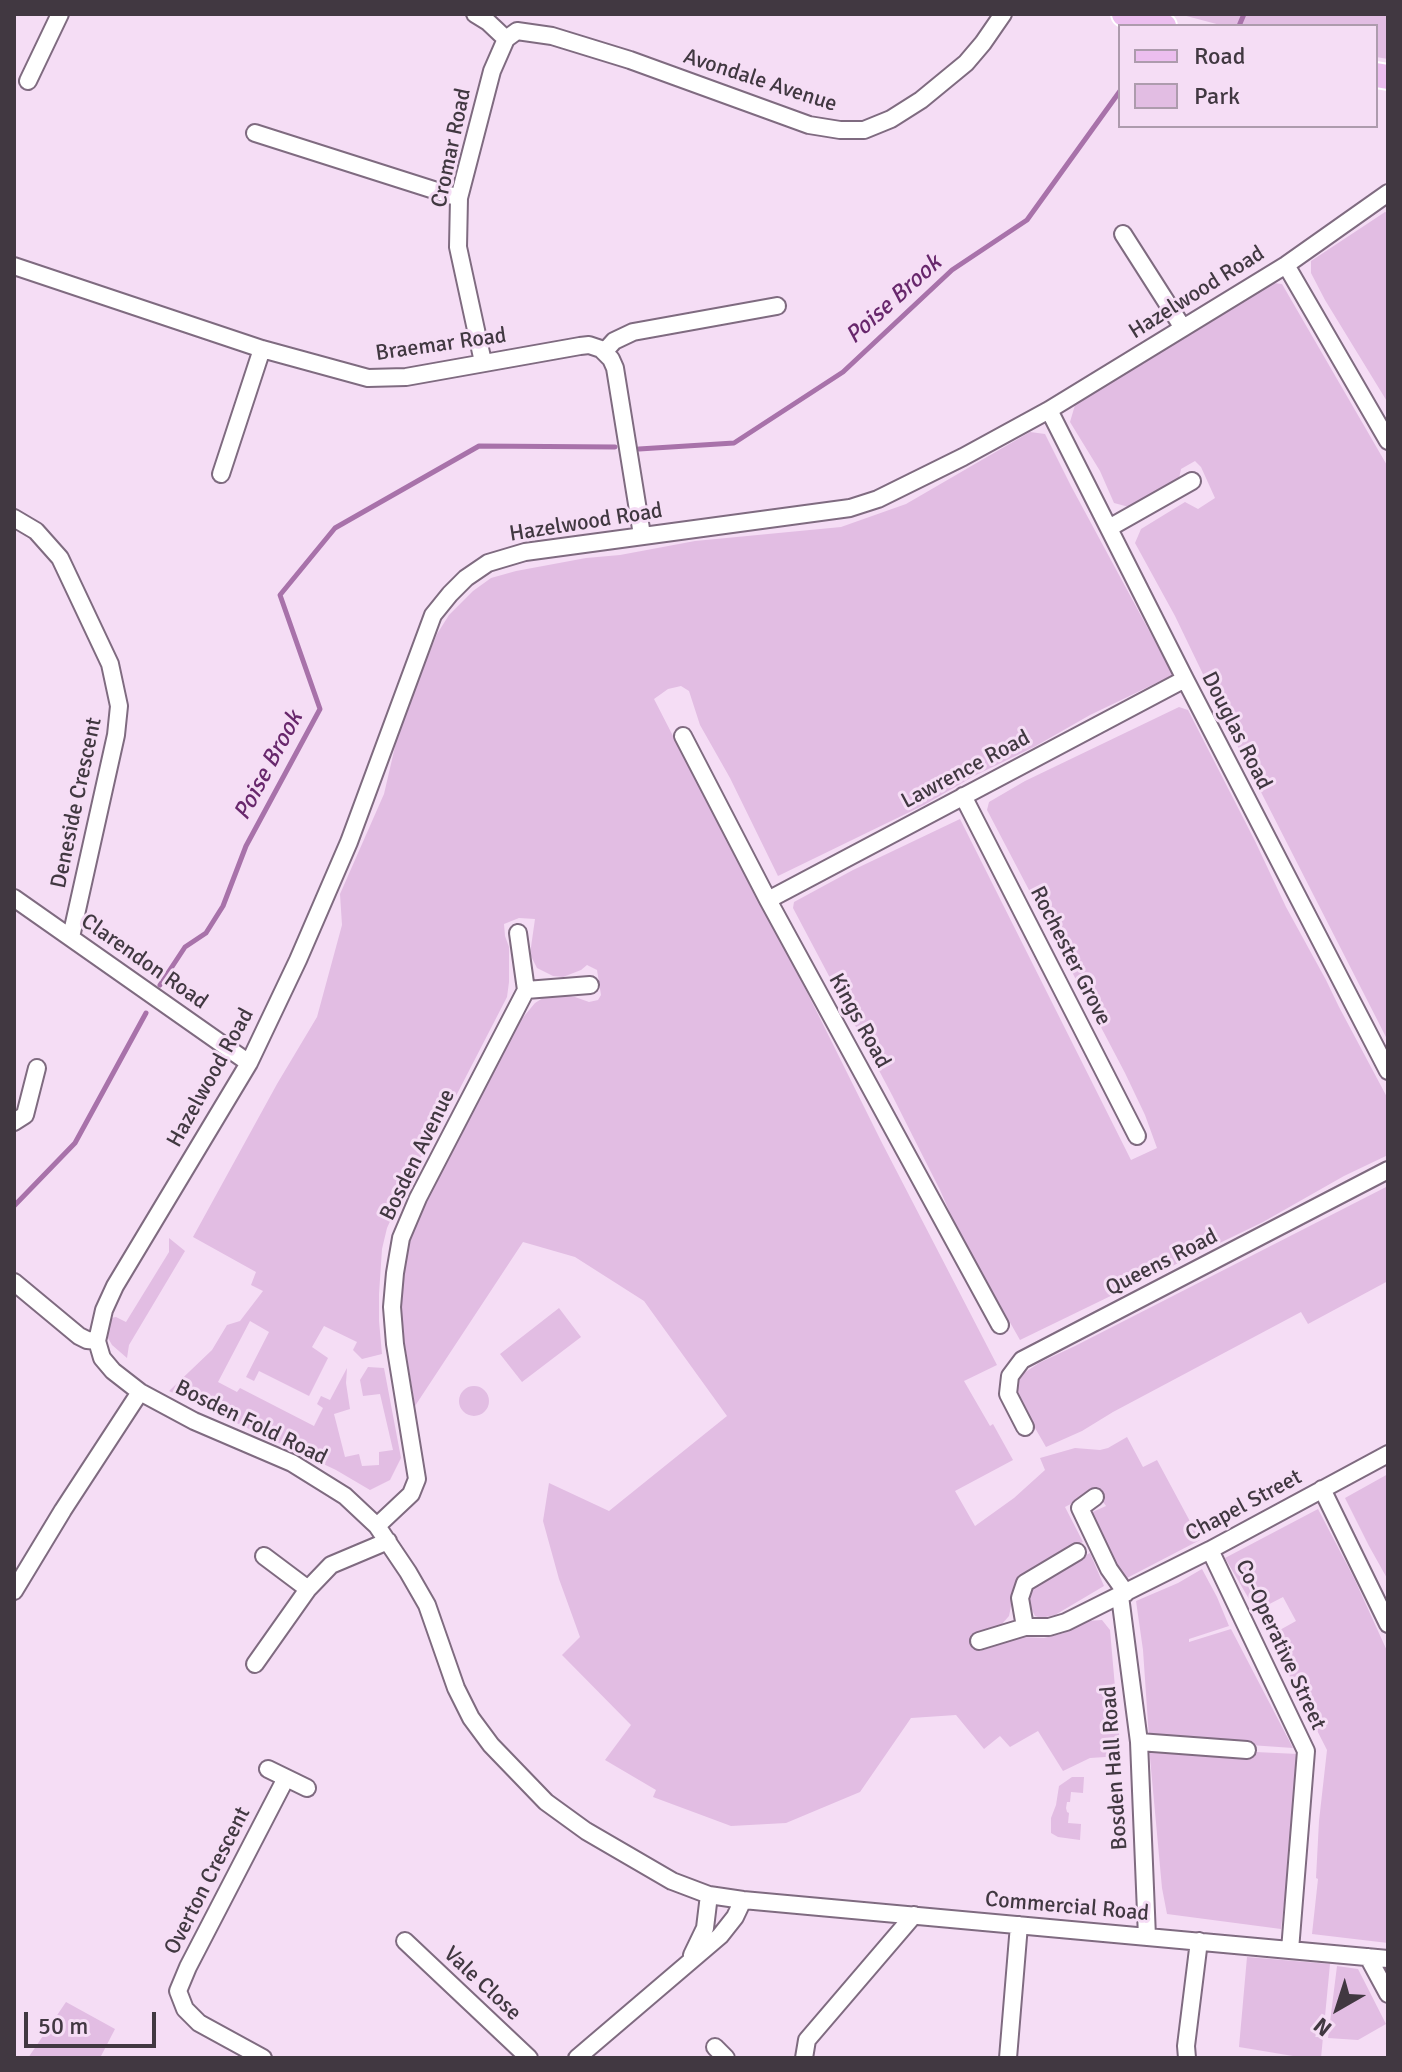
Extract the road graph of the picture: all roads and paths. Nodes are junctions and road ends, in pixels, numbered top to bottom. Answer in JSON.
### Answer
{"nodes":[{"id":1,"x":60,"y":14,"type":"edge"},
{"id":2,"x":475,"y":14,"type":"edge"},
{"id":3,"x":1003,"y":14,"type":"edge"},
{"id":4,"x":1124,"y":14,"type":"edge"},
{"id":5,"x":1157,"y":24,"type":"edge"},
{"id":6,"x":506,"y":39,"type":"junction"},
{"id":7,"x":28,"y":81,"type":"dead end"},
{"id":8,"x":255,"y":133,"type":"dead end"},
{"id":9,"x":1388,"y":194,"type":"edge"},
{"id":10,"x":459,"y":198,"type":"junction"},
{"id":11,"x":1123,"y":234,"type":"dead end"},
{"id":12,"x":1286,"y":265,"type":"junction"},
{"id":13,"x":14,"y":266,"type":"edge"},
{"id":14,"x":777,"y":306,"type":"dead end"},
{"id":15,"x":1183,"y":328,"type":"junction"},
{"id":16,"x":262,"y":349,"type":"junction"},
{"id":17,"x":605,"y":351,"type":"junction"},
{"id":18,"x":483,"y":362,"type":"junction"},
{"id":19,"x":1049,"y":410,"type":"junction"},
{"id":20,"x":1388,"y":441,"type":"edge"},
{"id":21,"x":221,"y":474,"type":"dead end"},
{"id":22,"x":1192,"y":481,"type":"dead end"},
{"id":23,"x":14,"y":518,"type":"edge"},
{"id":24,"x":1109,"y":528,"type":"junction"},
{"id":25,"x":642,"y":535,"type":"junction"},
{"id":26,"x":1185,"y":679,"type":"junction"},
{"id":27,"x":683,"y":736,"type":"dead end"},
{"id":28,"x":963,"y":796,"type":"junction"},
{"id":29,"x":14,"y":898,"type":"edge"},
{"id":30,"x":768,"y":900,"type":"junction"},
{"id":31,"x":518,"y":933,"type":"dead end"},
{"id":32,"x":71,"y":937,"type":"junction"},
{"id":33,"x":590,"y":985,"type":"dead end"},
{"id":34,"x":526,"y":990,"type":"junction"},
{"id":35,"x":249,"y":1063,"type":"junction"},
{"id":36,"x":37,"y":1068,"type":"dead end"},
{"id":37,"x":1388,"y":1071,"type":"edge"},
{"id":38,"x":14,"y":1122,"type":"edge"},
{"id":39,"x":1137,"y":1136,"type":"dead end"},
{"id":40,"x":1388,"y":1170,"type":"edge"},
{"id":41,"x":14,"y":1282,"type":"edge"},
{"id":42,"x":1000,"y":1325,"type":"dead end"},
{"id":43,"x":97,"y":1341,"type":"junction"},
{"id":44,"x":140,"y":1392,"type":"junction"},
{"id":45,"x":1025,"y":1427,"type":"dead end"},
{"id":46,"x":1388,"y":1454,"type":"edge"},
{"id":47,"x":1322,"y":1489,"type":"junction"},
{"id":48,"x":1095,"y":1497,"type":"dead end"},
{"id":49,"x":377,"y":1526,"type":"junction"},
{"id":50,"x":388,"y":1541,"type":"junction"},
{"id":51,"x":1210,"y":1550,"type":"junction"},
{"id":52,"x":1077,"y":1552,"type":"dead end"},
{"id":53,"x":264,"y":1556,"type":"dead end"},
{"id":54,"x":308,"y":1589,"type":"junction"},
{"id":55,"x":14,"y":1591,"type":"edge"},
{"id":56,"x":1123,"y":1594,"type":"junction"},
{"id":57,"x":1386,"y":1614,"type":"edge"},
{"id":58,"x":1025,"y":1627,"type":"junction"},
{"id":59,"x":979,"y":1641,"type":"dead end"},
{"id":60,"x":255,"y":1664,"type":"dead end"},
{"id":61,"x":1139,"y":1742,"type":"junction"},
{"id":62,"x":1247,"y":1750,"type":"dead end"},
{"id":63,"x":268,"y":1769,"type":"dead end"},
{"id":64,"x":286,"y":1778,"type":"junction"},
{"id":65,"x":307,"y":1788,"type":"dead end"},
{"id":66,"x":709,"y":1895,"type":"junction"},
{"id":67,"x":743,"y":1900,"type":"junction"},
{"id":68,"x":914,"y":1915,"type":"junction"},
{"id":69,"x":1019,"y":1925,"type":"junction"},
{"id":70,"x":1147,"y":1937,"type":"junction"},
{"id":71,"x":405,"y":1941,"type":"dead end"},
{"id":72,"x":1199,"y":1941,"type":"junction"},
{"id":73,"x":1290,"y":1950,"type":"junction"},
{"id":74,"x":1368,"y":1957,"type":"junction"},
{"id":75,"x":1388,"y":1959,"type":"edge"},
{"id":76,"x":687,"y":1963,"type":"junction"},
{"id":77,"x":1388,"y":1994,"type":"edge"},
{"id":78,"x":263,"y":2058,"type":"edge"},
{"id":79,"x":529,"y":2058,"type":"edge"},
{"id":80,"x":577,"y":2058,"type":"edge"},
{"id":81,"x":804,"y":2058,"type":"edge"},
{"id":82,"x":1008,"y":2058,"type":"edge"},
{"id":83,"x":1187,"y":2058,"type":"edge"}],
"edges":[{"from":1,"to":7,"type":"street"},
{"from":2,"to":6,"type":"street"},
{"from":3,"to":6,"type":"street","name":"Avondale Avenue"},
{"from":4,"to":5,"type":"main road"},
{"from":6,"to":10,"type":"street","name":"Cromar Road"},
{"from":8,"to":10,"type":"street"},
{"from":9,"to":12,"type":"street","name":"Hazelwood Road"},
{"from":10,"to":18,"type":"street","name":"Cromar Road"},
{"from":11,"to":15,"type":"street"},
{"from":12,"to":15,"type":"street","name":"Hazelwood Road"},
{"from":12,"to":20,"type":"street"},
{"from":13,"to":16,"type":"street","name":"Braemar Road"},
{"from":14,"to":17,"type":"street"},
{"from":15,"to":19,"type":"street","name":"Hazelwood Road"},
{"from":16,"to":18,"type":"street","name":"Braemar Road"},
{"from":16,"to":21,"type":"street"},
{"from":17,"to":18,"type":"street","name":"Braemar Road"},
{"from":17,"to":25,"type":"street"},
{"from":19,"to":24,"type":"street","name":"Douglas Road"},
{"from":19,"to":25,"type":"street","name":"Hazelwood Road"},
{"from":22,"to":24,"type":"street"},
{"from":23,"to":32,"type":"street","name":"Deneside Crescent"},
{"from":24,"to":26,"type":"street","name":"Douglas Road"},
{"from":25,"to":35,"type":"street","name":"Hazelwood Road"},
{"from":26,"to":28,"type":"street","name":"Lawrence Road"},
{"from":26,"to":37,"type":"street","name":"Douglas Road"},
{"from":27,"to":30,"type":"street","name":"Kings Road"},
{"from":28,"to":30,"type":"street","name":"Lawrence Road"},
{"from":28,"to":39,"type":"street","name":"Rochester Grove"},
{"from":29,"to":32,"type":"street","name":"Clarendon Road"},
{"from":30,"to":42,"type":"street","name":"Kings Road"},
{"from":31,"to":34,"type":"street"},
{"from":32,"to":35,"type":"street","name":"Clarendon Road"},
{"from":33,"to":34,"type":"street"},
{"from":34,"to":49,"type":"street","name":"Bosden Avenue"},
{"from":35,"to":43,"type":"street","name":"Hazelwood Road"},
{"from":36,"to":38,"type":"street"},
{"from":40,"to":45,"type":"street","name":"Queens Road"},
{"from":41,"to":43,"type":"street"},
{"from":43,"to":44,"type":"street","name":"Bosden Fold Road"},
{"from":44,"to":49,"type":"street","name":"Bosden Fold Road"},
{"from":44,"to":55,"type":"street"},
{"from":46,"to":47,"type":"street","name":"Chapel Street"},
{"from":47,"to":51,"type":"street","name":"Chapel Street"},
{"from":47,"to":57,"type":"street"},
{"from":48,"to":56,"type":"street"},
{"from":49,"to":50,"type":"street","name":"Bosden Fold Road"},
{"from":50,"to":54,"type":"street"},
{"from":50,"to":66,"type":"street","name":"Bosden Fold Road"},
{"from":51,"to":56,"type":"street","name":"Chapel Street"},
{"from":51,"to":73,"type":"street","name":"Co-Operative Street"},
{"from":52,"to":58,"type":"street"},
{"from":53,"to":54,"type":"street"},
{"from":54,"to":60,"type":"street"},
{"from":56,"to":58,"type":"street","name":"Chapel Street"},
{"from":56,"to":61,"type":"street","name":"Bosden Hall Road"},
{"from":58,"to":59,"type":"street","name":"Chapel Street"},
{"from":61,"to":62,"type":"street"},
{"from":61,"to":70,"type":"street","name":"Bosden Hall Road"},
{"from":63,"to":64,"type":"street"},
{"from":64,"to":65,"type":"street"},
{"from":64,"to":78,"type":"street","name":"Overton Crescent"},
{"from":66,"to":67,"type":"street","name":"Bosden Fold Road"},
{"from":66,"to":76,"type":"street"},
{"from":67,"to":68,"type":"street","name":"Commercial Road"},
{"from":67,"to":76,"type":"street"},
{"from":68,"to":69,"type":"street","name":"Commercial Road"},
{"from":68,"to":81,"type":"street"},
{"from":69,"to":70,"type":"street","name":"Commercial Road"},
{"from":69,"to":82,"type":"street"},
{"from":70,"to":72,"type":"street","name":"Commercial Road"},
{"from":71,"to":79,"type":"street","name":"Vale Close"},
{"from":72,"to":73,"type":"street","name":"Commercial Road"},
{"from":72,"to":83,"type":"street"},
{"from":73,"to":74,"type":"street","name":"Commercial Road"},
{"from":74,"to":75,"type":"street","name":"Commercial Road"},
{"from":74,"to":77,"type":"street"},
{"from":76,"to":80,"type":"street"}]}
